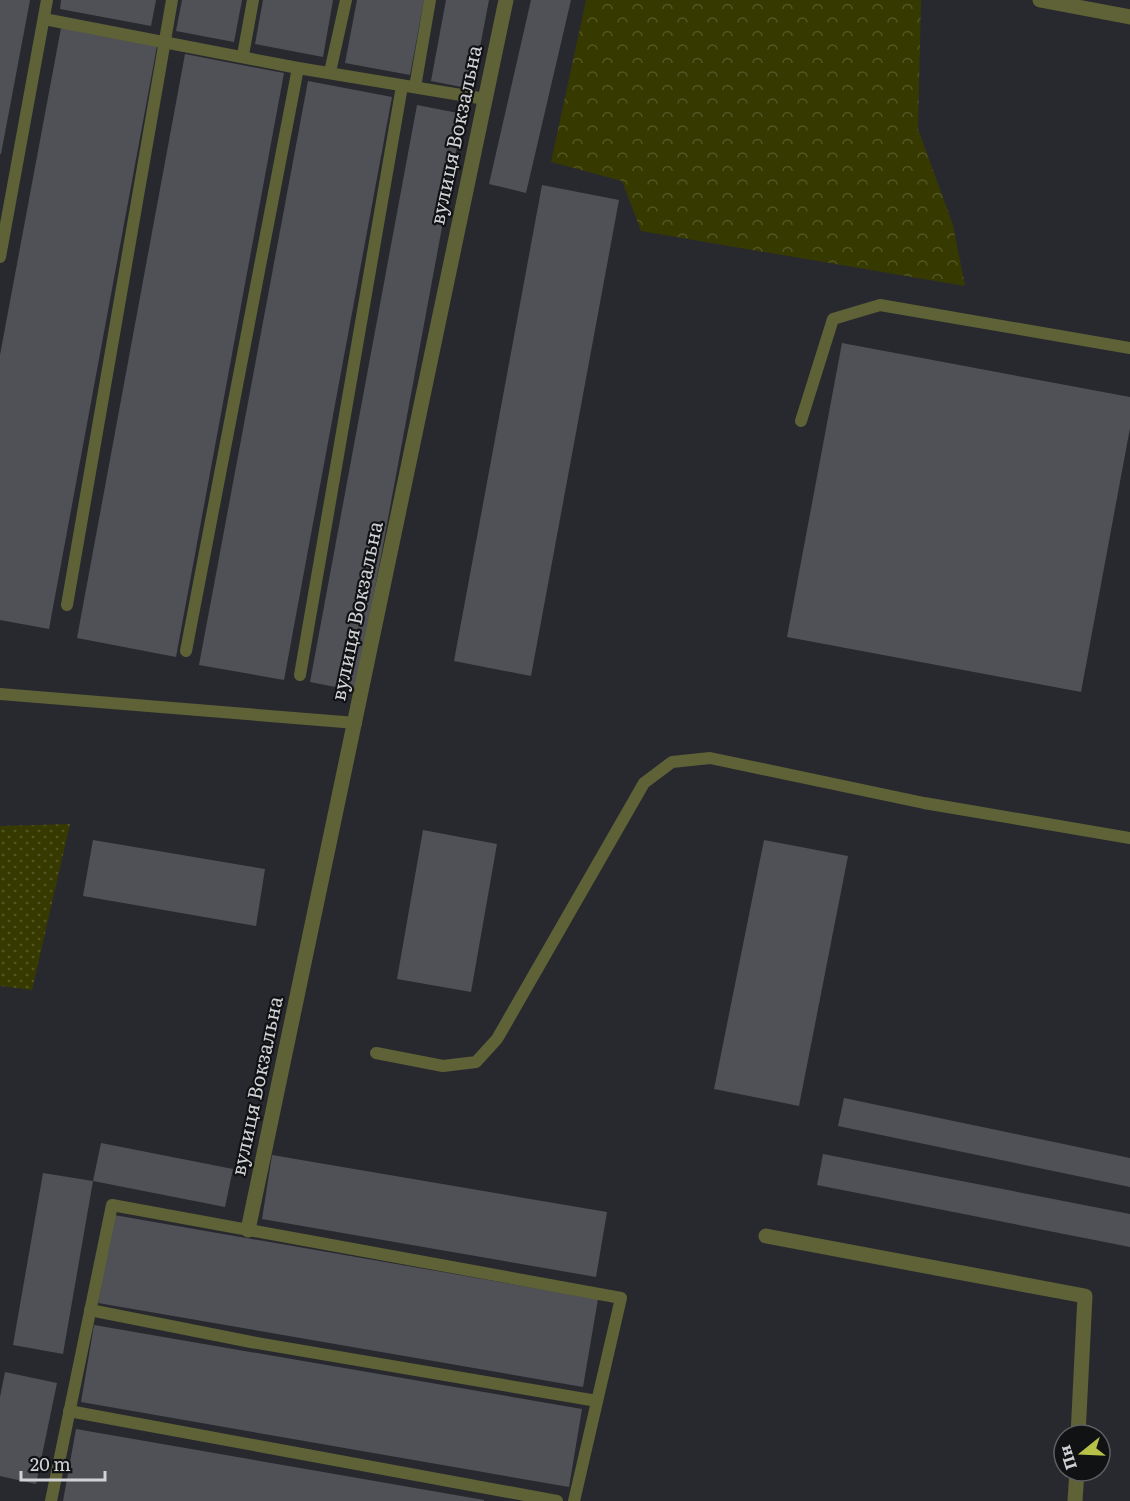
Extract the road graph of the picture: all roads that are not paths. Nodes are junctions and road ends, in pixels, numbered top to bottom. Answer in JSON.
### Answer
{"nodes":[{"id":1,"x":47,"y":0,"type":"edge"},
{"id":2,"x":172,"y":0,"type":"edge"},
{"id":3,"x":253,"y":0,"type":"edge"},
{"id":4,"x":346,"y":0,"type":"edge"},
{"id":5,"x":430,"y":0,"type":"edge"},
{"id":6,"x":506,"y":0,"type":"edge"},
{"id":7,"x":1041,"y":0,"type":"edge"},
{"id":8,"x":1130,"y":16,"type":"edge"},
{"id":9,"x":44,"y":19,"type":"junction"},
{"id":10,"x":166,"y":41,"type":"junction"},
{"id":11,"x":243,"y":56,"type":"junction"},
{"id":12,"x":298,"y":68,"type":"junction"},
{"id":13,"x":330,"y":72,"type":"junction"},
{"id":14,"x":402,"y":86,"type":"junction"},
{"id":15,"x":415,"y":87,"type":"junction"},
{"id":16,"x":485,"y":99,"type":"junction"},
{"id":17,"x":0,"y":257,"type":"edge"},
{"id":18,"x":1130,"y":348,"type":"edge"},
{"id":19,"x":801,"y":421,"type":"dead end"},
{"id":20,"x":67,"y":605,"type":"dead end"},
{"id":21,"x":186,"y":651,"type":"dead end"},
{"id":22,"x":300,"y":675,"type":"dead end"},
{"id":23,"x":0,"y":694,"type":"edge"},
{"id":24,"x":356,"y":723,"type":"junction"},
{"id":25,"x":1130,"y":838,"type":"edge"},
{"id":26,"x":376,"y":1053,"type":"dead end"},
{"id":27,"x":248,"y":1230,"type":"junction"},
{"id":28,"x":766,"y":1236,"type":"dead end"},
{"id":29,"x":90,"y":1310,"type":"junction"},
{"id":30,"x":597,"y":1401,"type":"junction"},
{"id":31,"x":69,"y":1411,"type":"junction"},
{"id":32,"x":1079,"y":1423,"type":"edge"},
{"id":33,"x":1077,"y":1483,"type":"edge"},
{"id":34,"x":51,"y":1501,"type":"edge"},
{"id":35,"x":556,"y":1501,"type":"edge"},
{"id":36,"x":574,"y":1501,"type":"edge"},
{"id":37,"x":1076,"y":1501,"type":"edge"}],
"edges":[{"from":1,"to":9,"type":"lane"},
{"from":2,"to":10,"type":"lane"},
{"from":3,"to":11,"type":"lane"},
{"from":4,"to":13,"type":"lane"},
{"from":5,"to":15,"type":"lane"},
{"from":6,"to":16,"type":"street","name":"вулиця Вокзальна"},
{"from":7,"to":8,"type":"street"},
{"from":9,"to":10,"type":"lane"},
{"from":9,"to":17,"type":"lane"},
{"from":10,"to":11,"type":"lane"},
{"from":10,"to":20,"type":"lane"},
{"from":11,"to":12,"type":"lane"},
{"from":12,"to":13,"type":"lane"},
{"from":12,"to":21,"type":"lane"},
{"from":13,"to":14,"type":"lane"},
{"from":14,"to":15,"type":"lane"},
{"from":14,"to":22,"type":"lane"},
{"from":15,"to":16,"type":"lane"},
{"from":16,"to":24,"type":"street","name":"вулиця Вокзальна"},
{"from":18,"to":19,"type":"lane"},
{"from":23,"to":24,"type":"lane"},
{"from":24,"to":27,"type":"street","name":"вулиця Вокзальна"},
{"from":25,"to":26,"type":"lane"},
{"from":27,"to":29,"type":"lane"},
{"from":27,"to":30,"type":"lane"},
{"from":28,"to":32,"type":"street"},
{"from":29,"to":30,"type":"lane"},
{"from":29,"to":31,"type":"lane"},
{"from":30,"to":36,"type":"lane"},
{"from":31,"to":34,"type":"lane"},
{"from":31,"to":35,"type":"lane"},
{"from":33,"to":37,"type":"street"}]}
